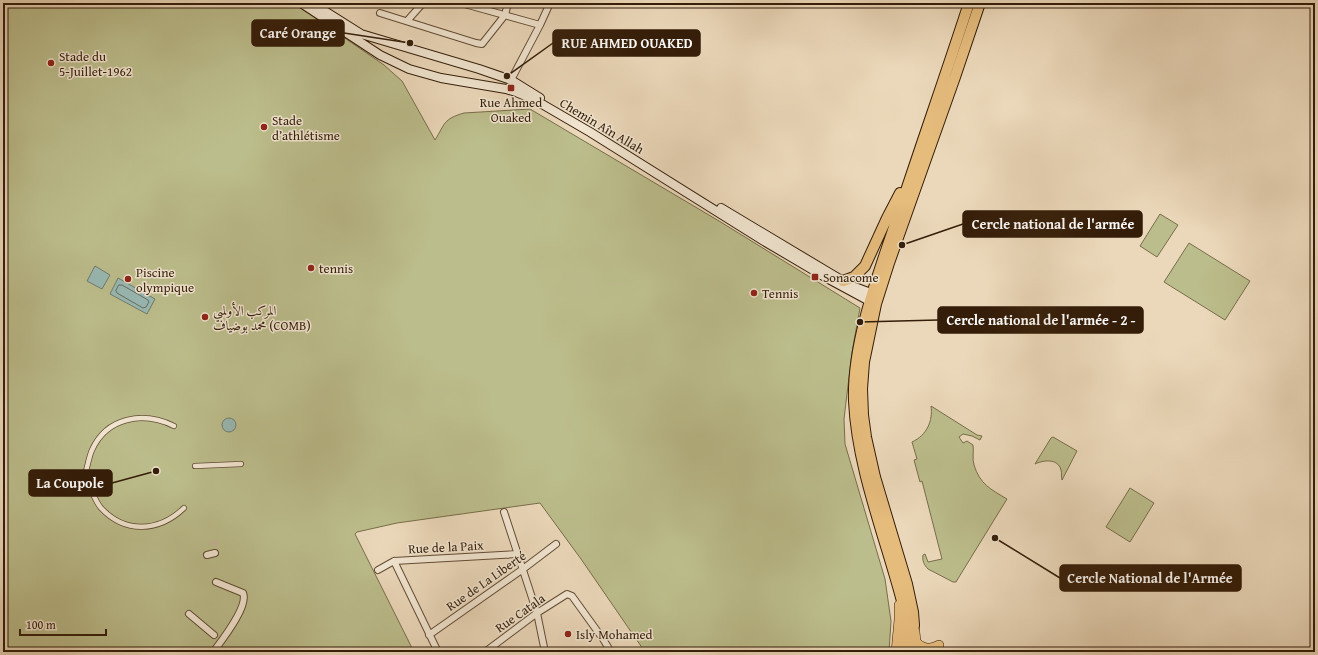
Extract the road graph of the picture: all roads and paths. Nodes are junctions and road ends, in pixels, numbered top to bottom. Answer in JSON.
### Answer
{"nodes":[{"id":1,"x":301,"y":3,"type":"edge"},
{"id":2,"x":312,"y":3,"type":"edge"},
{"id":3,"x":423,"y":3,"type":"edge"},
{"id":4,"x":461,"y":3,"type":"edge"},
{"id":5,"x":508,"y":3,"type":"edge"},
{"id":6,"x":550,"y":3,"type":"edge"},
{"id":7,"x":969,"y":3,"type":"edge"},
{"id":8,"x":980,"y":3,"type":"edge"},
{"id":9,"x":380,"y":13,"type":"dead end"},
{"id":10,"x":505,"y":15,"type":"junction"},
{"id":11,"x":407,"y":21,"type":"junction"},
{"id":12,"x":540,"y":25,"type":"junction"},
{"id":13,"x":384,"y":41,"type":"junction"},
{"id":14,"x":380,"y":55,"type":"junction"},
{"id":15,"x":511,"y":80,"type":"junction"},
{"id":16,"x":506,"y":89,"type":"junction"},
{"id":17,"x":911,"y":174,"type":"junction"},
{"id":18,"x":843,"y":281,"type":"junction"},
{"id":19,"x":874,"y":299,"type":"junction"},
{"id":20,"x":174,"y":426,"type":"dead end"},
{"id":21,"x":241,"y":464,"type":"dead end"},
{"id":22,"x":195,"y":466,"type":"dead end"},
{"id":23,"x":44,"y":473,"type":"dead end"},
{"id":24,"x":104,"y":476,"type":"dead end"},
{"id":25,"x":69,"y":479,"type":"junction"},
{"id":26,"x":38,"y":492,"type":"dead end"},
{"id":27,"x":184,"y":508,"type":"dead end"},
{"id":28,"x":504,"y":512,"type":"dead end"},
{"id":29,"x":556,"y":544,"type":"dead end"},
{"id":30,"x":215,"y":553,"type":"dead end"},
{"id":31,"x":518,"y":554,"type":"junction"},
{"id":32,"x":207,"y":555,"type":"dead end"},
{"id":33,"x":394,"y":561,"type":"junction"},
{"id":34,"x":523,"y":569,"type":"junction"},
{"id":35,"x":378,"y":570,"type":"dead end"},
{"id":36,"x":216,"y":582,"type":"dead end"},
{"id":37,"x":899,"y":589,"type":"junction"},
{"id":38,"x":537,"y":613,"type":"junction"},
{"id":39,"x":189,"y":614,"type":"dead end"},
{"id":40,"x":914,"y":625,"type":"junction"},
{"id":41,"x":429,"y":634,"type":"junction"},
{"id":42,"x":214,"y":635,"type":"dead end"},
{"id":43,"x":939,"y":645,"type":"dead end"},
{"id":44,"x":917,"y":648,"type":"edge"},
{"id":45,"x":214,"y":651,"type":"edge"},
{"id":46,"x":438,"y":652,"type":"edge"},
{"id":47,"x":485,"y":652,"type":"edge"},
{"id":48,"x":545,"y":652,"type":"edge"},
{"id":49,"x":611,"y":652,"type":"edge"},
{"id":50,"x":896,"y":652,"type":"edge"},
{"id":51,"x":904,"y":652,"type":"edge"},
{"id":52,"x":911,"y":652,"type":"edge"}],
"edges":[{"from":1,"to":14,"type":"main road","name":"Chemin Aîn Allah"},
{"from":2,"to":13,"type":"main road","name":"Chemin Aîn Allah"},
{"from":3,"to":11,"type":"street"},
{"from":4,"to":10,"type":"street"},
{"from":5,"to":10,"type":"street"},
{"from":6,"to":12,"type":"street"},
{"from":7,"to":17,"type":"highway"},
{"from":8,"to":19,"type":"highway"},
{"from":9,"to":11,"type":"street"},
{"from":10,"to":11,"type":"street"},
{"from":10,"to":12,"type":"street"},
{"from":12,"to":15,"type":"street"},
{"from":13,"to":14,"type":"main road"},
{"from":13,"to":15,"type":"main road","name":"Chemin Aîn Allah"},
{"from":14,"to":16,"type":"main road","name":"Chemin Aîn Allah"},
{"from":15,"to":16,"type":"main road"},
{"from":15,"to":18,"type":"main road","name":"Chemin Aîn Allah"},
{"from":16,"to":19,"type":"main road","name":"Chemin Aîn Allah"},
{"from":17,"to":18,"type":"highway"},
{"from":17,"to":19,"type":"highway"},
{"from":18,"to":19,"type":"main road","name":"Chemin Aîn Allah"},
{"from":19,"to":37,"type":"highway"},
{"from":19,"to":40,"type":"highway"},
{"from":20,"to":25,"type":"street"},
{"from":21,"to":22,"type":"street"},
{"from":23,"to":25,"type":"street"},
{"from":24,"to":25,"type":"street"},
{"from":25,"to":26,"type":"street"},
{"from":25,"to":27,"type":"street"},
{"from":28,"to":31,"type":"street"},
{"from":29,"to":34,"type":"street","name":"Rue de La Liberté"},
{"from":30,"to":32,"type":"street"},
{"from":31,"to":33,"type":"street","name":"Rue de la Paix"},
{"from":31,"to":34,"type":"street"},
{"from":33,"to":35,"type":"street","name":"Rue de la Paix"},
{"from":33,"to":41,"type":"street"},
{"from":34,"to":38,"type":"street"},
{"from":34,"to":41,"type":"street","name":"Rue de La Liberté"},
{"from":36,"to":45,"type":"street"},
{"from":37,"to":50,"type":"main road"},
{"from":37,"to":51,"type":"highway"},
{"from":38,"to":47,"type":"street","name":"Rue Catala"},
{"from":38,"to":48,"type":"street"},
{"from":38,"to":49,"type":"street","name":"Rue Catala"},
{"from":39,"to":42,"type":"street"},
{"from":40,"to":44,"type":"main road"},
{"from":40,"to":52,"type":"highway"},
{"from":41,"to":46,"type":"street"},
{"from":43,"to":44,"type":"main road"}]}
